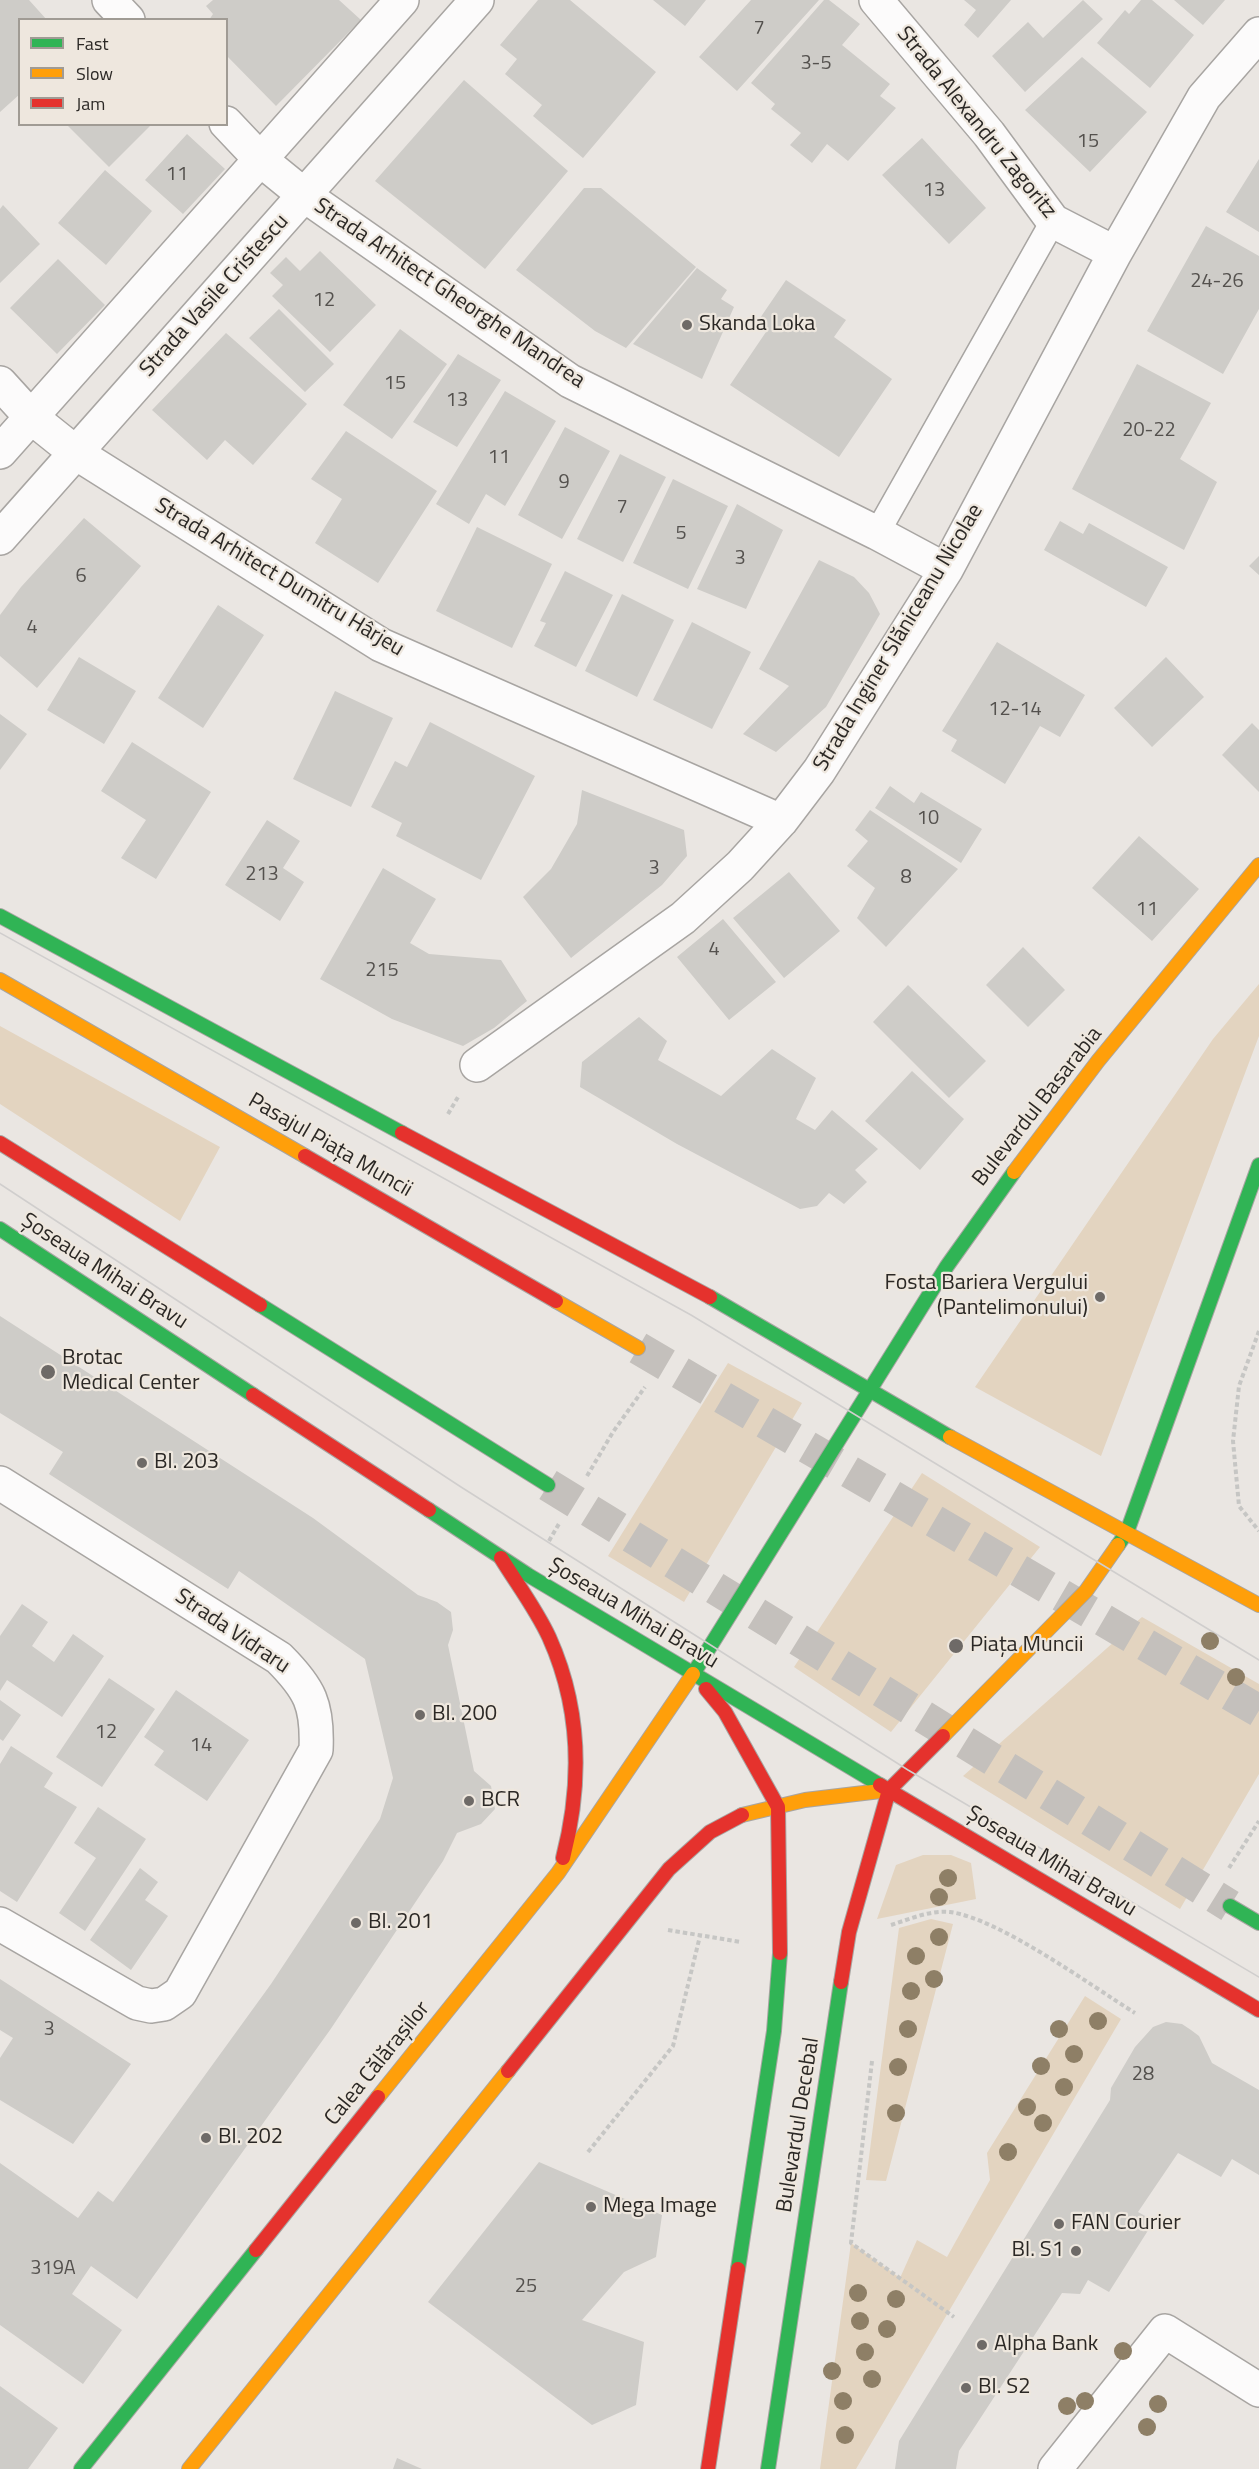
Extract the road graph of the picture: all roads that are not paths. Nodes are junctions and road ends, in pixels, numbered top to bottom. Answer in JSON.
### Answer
{"nodes":[{"id":1,"x":109,"y":0,"type":"edge"},
{"id":2,"x":402,"y":0,"type":"edge"},
{"id":3,"x":477,"y":0,"type":"edge"},
{"id":4,"x":876,"y":0,"type":"edge"},
{"id":5,"x":126,"y":18,"type":"edge"},
{"id":6,"x":1259,"y":34,"type":"edge"},
{"id":7,"x":228,"y":125,"type":"edge"},
{"id":8,"x":261,"y":160,"type":"junction"},
{"id":9,"x":304,"y":195,"type":"junction"},
{"id":10,"x":1053,"y":221,"type":"junction"},
{"id":11,"x":1115,"y":253,"type":"junction"},
{"id":12,"x":0,"y":383,"type":"edge"},
{"id":13,"x":31,"y":417,"type":"junction"},
{"id":14,"x":0,"y":452,"type":"edge"},
{"id":15,"x":76,"y":453,"type":"junction"},
{"id":16,"x":877,"y":533,"type":"junction"},
{"id":17,"x":0,"y":538,"type":"edge"},
{"id":18,"x":945,"y":570,"type":"junction"},
{"id":19,"x":781,"y":821,"type":"junction"},
{"id":20,"x":1259,"y":865,"type":"edge"},
{"id":21,"x":0,"y":916,"type":"edge"},
{"id":22,"x":0,"y":980,"type":"edge"},
{"id":23,"x":477,"y":1065,"type":"road end"},
{"id":24,"x":0,"y":1143,"type":"edge"},
{"id":25,"x":1259,"y":1165,"type":"edge"},
{"id":26,"x":0,"y":1229,"type":"edge"},
{"id":27,"x":638,"y":1348,"type":"tunnel mouth"},
{"id":28,"x":871,"y":1390,"type":"junction"},
{"id":29,"x":0,"y":1483,"type":"edge"},
{"id":30,"x":548,"y":1485,"type":"tunnel mouth"},
{"id":31,"x":1127,"y":1532,"type":"junction"},
{"id":32,"x":501,"y":1558,"type":"junction"},
{"id":33,"x":1259,"y":1605,"type":"edge"},
{"id":34,"x":693,"y":1674,"type":"junction"},
{"id":35,"x":888,"y":1790,"type":"junction"},
{"id":36,"x":778,"y":1807,"type":"junction"},
{"id":37,"x":558,"y":1873,"type":"junction"},
{"id":38,"x":1230,"y":1906,"type":"tunnel mouth"},
{"id":39,"x":1259,"y":1923,"type":"edge"},
{"id":40,"x":0,"y":1924,"type":"edge"},
{"id":41,"x":1259,"y":2010,"type":"edge"},
{"id":42,"x":1259,"y":2390,"type":"edge"},
{"id":43,"x":81,"y":2469,"type":"edge"},
{"id":44,"x":189,"y":2469,"type":"edge"},
{"id":45,"x":708,"y":2469,"type":"edge"},
{"id":46,"x":768,"y":2469,"type":"edge"},
{"id":47,"x":1055,"y":2469,"type":"edge"}],
"edges":[{"from":1,"to":5,"type":"street"},
{"from":2,"to":8,"type":"street"},
{"from":3,"to":9,"type":"street","name":"Strada Vasile Cristescu"},
{"from":4,"to":10,"type":"street","name":"Strada Alexandru Zagoritz"},
{"from":6,"to":11,"type":"street","name":"Strada Inginer Slăniceanu Nicolae"},
{"from":7,"to":8,"type":"street","name":"Strada Arhitect Gheorghe Mandrea"},
{"from":8,"to":9,"type":"street","name":"Strada Arhitect Gheorghe Mandrea"},
{"from":8,"to":13,"type":"street"},
{"from":9,"to":15,"type":"street","name":"Strada Vasile Cristescu"},
{"from":9,"to":16,"type":"street","name":"Strada Arhitect Gheorghe Mandrea"},
{"from":10,"to":11,"type":"street","name":"Strada Alexandru Zagoritz"},
{"from":10,"to":16,"type":"lane"},
{"from":11,"to":18,"type":"street","name":"Strada Inginer Slăniceanu Nicolae"},
{"from":12,"to":13,"type":"street","name":"Strada Arhitect Dumitru Hârjeu"},
{"from":13,"to":14,"type":"street"},
{"from":13,"to":15,"type":"street","name":"Strada Arhitect Dumitru Hârjeu"},
{"from":15,"to":17,"type":"street","name":"Strada Vasile Cristescu"},
{"from":15,"to":19,"type":"street","name":"Strada Arhitect Dumitru Hârjeu"},
{"from":16,"to":18,"type":"street","name":"Strada Arhitect Gheorghe Mandrea"},
{"from":18,"to":19,"type":"street","name":"Strada Inginer Slăniceanu Nicolae"},
{"from":19,"to":23,"type":"street","name":"Strada Inginer Slăniceanu Nicolae"},
{"from":20,"to":28,"type":"main road","name":"Bulevardul Basarabia"},
{"from":21,"to":28,"type":"main road"},
{"from":22,"to":27,"type":"main road","name":"Pasajul Piața Muncii"},
{"from":24,"to":30,"type":"main road"},
{"from":25,"to":31,"type":"main road"},
{"from":26,"to":32,"type":"main road","name":"Șoseaua Mihai Bravu"},
{"from":28,"to":31,"type":"main road"},
{"from":28,"to":34,"type":"main road"},
{"from":29,"to":40,"type":"street","name":"Strada Vidraru"},
{"from":31,"to":33,"type":"main road"},
{"from":31,"to":35,"type":"main road"},
{"from":32,"to":34,"type":"main road","name":"Șoseaua Mihai Bravu"},
{"from":32,"to":37,"type":"main road"},
{"from":34,"to":35,"type":"main road","name":"Șoseaua Mihai Bravu"},
{"from":34,"to":36,"type":"main road"},
{"from":34,"to":37,"type":"main road","name":"Calea Călărașilor"},
{"from":35,"to":36,"type":"main road"},
{"from":35,"to":41,"type":"main road","name":"Șoseaua Mihai Bravu"},
{"from":35,"to":46,"type":"main road","name":"Bulevardul Decebal"},
{"from":36,"to":44,"type":"main road"},
{"from":36,"to":45,"type":"main road","name":"Bulevardul Decebal"},
{"from":37,"to":43,"type":"main road","name":"Calea Călărașilor"},
{"from":38,"to":39,"type":"main road"},
{"from":42,"to":47,"type":"street"}]}
